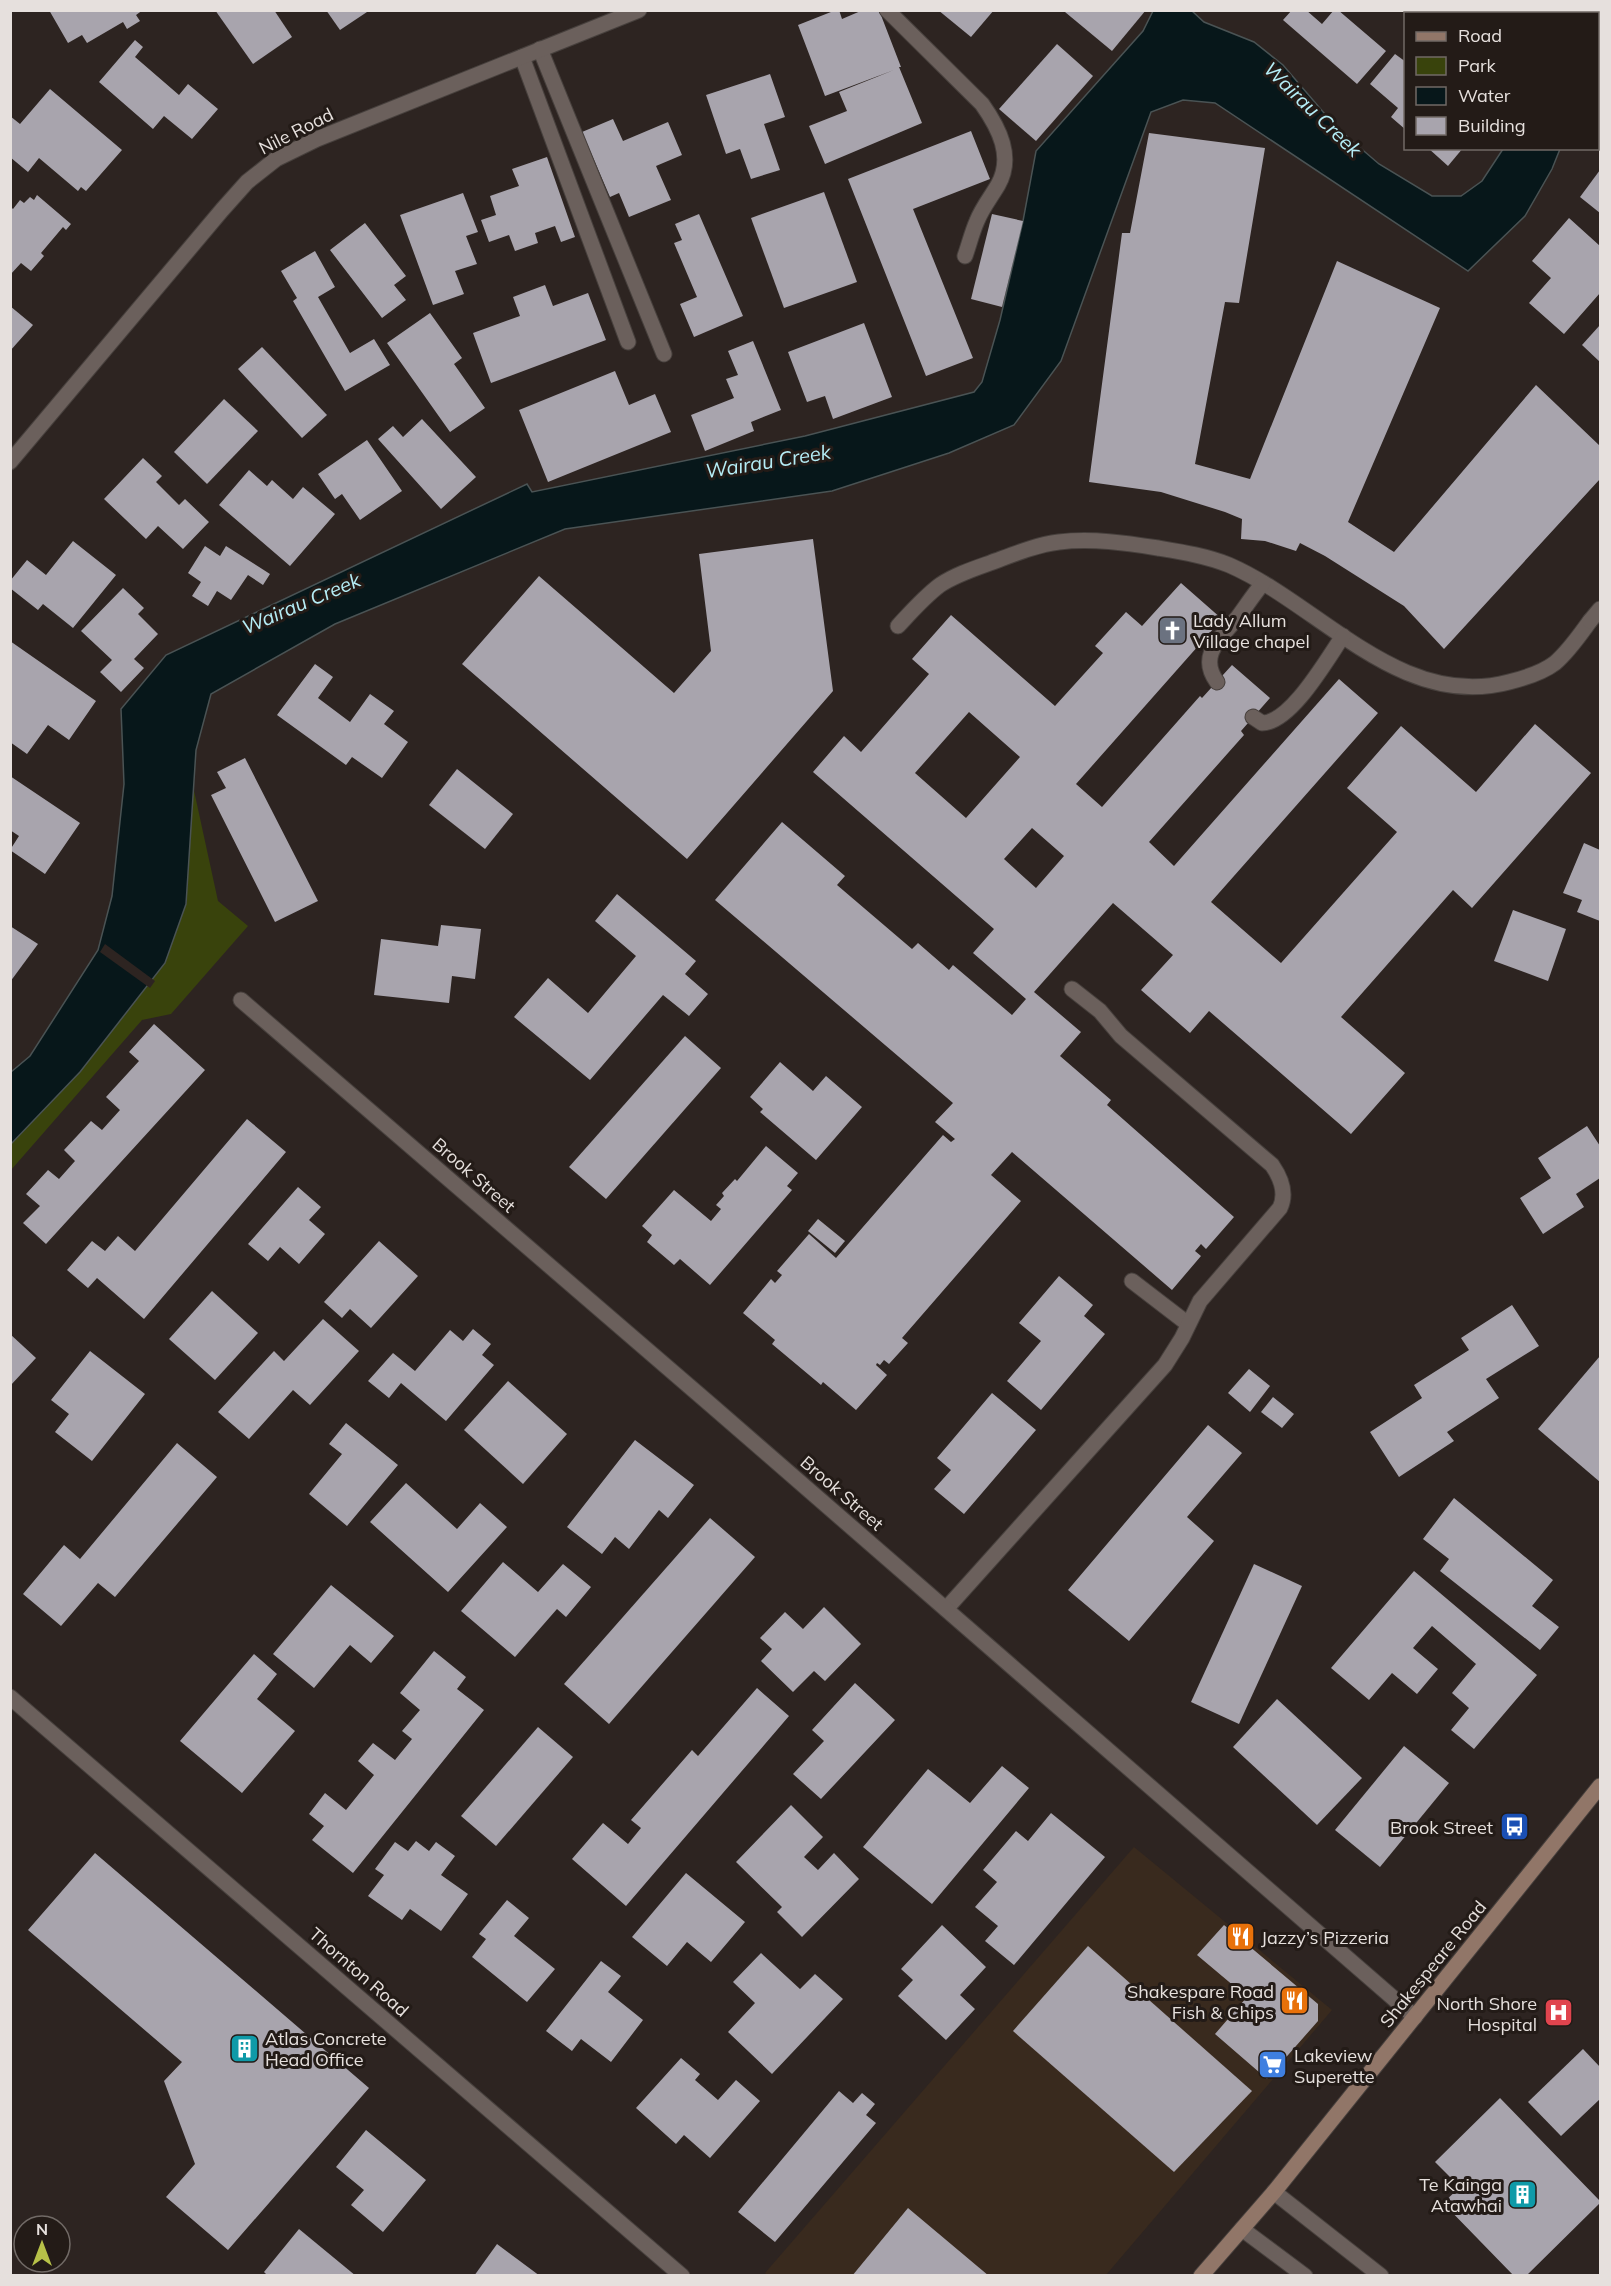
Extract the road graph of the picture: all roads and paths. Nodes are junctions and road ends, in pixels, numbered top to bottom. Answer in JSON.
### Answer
{"nodes":[{"id":1,"x":887,"y":10,"type":"edge"},
{"id":2,"x":633,"y":12,"type":"edge"},
{"id":3,"x":540,"y":49,"type":"junction"},
{"id":4,"x":522,"y":57,"type":"junction"},
{"id":5,"x":965,"y":256,"type":"dead end"},
{"id":6,"x":628,"y":342,"type":"dead end"},
{"id":7,"x":664,"y":354,"type":"dead end"},
{"id":8,"x":10,"y":462,"type":"edge"},
{"id":9,"x":1263,"y":583,"type":"junction"},
{"id":10,"x":1600,"y":609,"type":"edge"},
{"id":11,"x":898,"y":626,"type":"dead end"},
{"id":12,"x":1343,"y":636,"type":"junction"},
{"id":13,"x":1217,"y":682,"type":"dead end"},
{"id":14,"x":1253,"y":717,"type":"dead end"},
{"id":15,"x":1072,"y":989,"type":"dead end"},
{"id":16,"x":241,"y":1000,"type":"dead end"},
{"id":17,"x":1132,"y":1281,"type":"dead end"},
{"id":18,"x":1188,"y":1324,"type":"junction"},
{"id":19,"x":946,"y":1609,"type":"junction"},
{"id":20,"x":10,"y":1697,"type":"edge"},
{"id":21,"x":1600,"y":1786,"type":"edge"},
{"id":22,"x":1415,"y":2017,"type":"junction"},
{"id":23,"x":1274,"y":2192,"type":"junction"},
{"id":24,"x":1242,"y":2229,"type":"junction"},
{"id":25,"x":682,"y":2276,"type":"edge"},
{"id":26,"x":1201,"y":2276,"type":"edge"},
{"id":27,"x":1305,"y":2276,"type":"edge"},
{"id":28,"x":1381,"y":2276,"type":"edge"}],
"edges":[{"from":1,"to":5,"type":"street"},
{"from":2,"to":3,"type":"street","name":"Nile Road"},
{"from":3,"to":4,"type":"street","name":"Nile Road"},
{"from":3,"to":7,"type":"street"},
{"from":4,"to":6,"type":"street"},
{"from":4,"to":8,"type":"street","name":"Nile Road"},
{"from":9,"to":11,"type":"street"},
{"from":9,"to":12,"type":"street"},
{"from":9,"to":13,"type":"street"},
{"from":10,"to":12,"type":"street"},
{"from":12,"to":14,"type":"street"},
{"from":15,"to":18,"type":"street"},
{"from":16,"to":19,"type":"street","name":"Brook Street"},
{"from":17,"to":18,"type":"street"},
{"from":18,"to":19,"type":"street"},
{"from":19,"to":22,"type":"street","name":"Brook Street"},
{"from":20,"to":25,"type":"street","name":"Thornton Road"},
{"from":21,"to":22,"type":"main road","name":"Shakespeare Road"},
{"from":22,"to":23,"type":"main road","name":"Shakespeare Road"},
{"from":23,"to":24,"type":"main road","name":"Shakespeare Road"},
{"from":23,"to":28,"type":"street"},
{"from":24,"to":26,"type":"main road","name":"Shakespeare Road"},
{"from":24,"to":27,"type":"street"}]}
